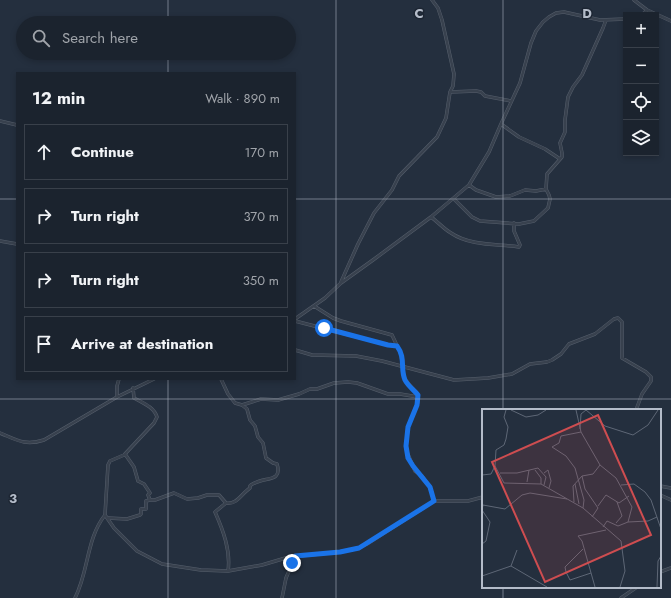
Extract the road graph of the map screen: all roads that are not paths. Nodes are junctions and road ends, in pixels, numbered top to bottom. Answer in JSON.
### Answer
{"nodes":[{"id":1,"x":432,"y":0,"type":"edge"},
{"id":2,"x":634,"y":0,"type":"edge"},
{"id":3,"x":648,"y":10,"type":"junction"},
{"id":4,"x":646,"y":12,"type":"edge"},
{"id":5,"x":623,"y":19,"type":"edge"},
{"id":6,"x":606,"y":20,"type":"junction"},
{"id":7,"x":671,"y":21,"type":"edge"},
{"id":8,"x":450,"y":92,"type":"junction"},
{"id":9,"x":511,"y":101,"type":"junction"},
{"id":10,"x":0,"y":121,"type":"edge"},
{"id":11,"x":501,"y":124,"type":"junction"},
{"id":12,"x":16,"y":125,"type":"edge"},
{"id":13,"x":560,"y":159,"type":"junction"},
{"id":14,"x":469,"y":185,"type":"junction"},
{"id":15,"x":546,"y":189,"type":"junction"},
{"id":16,"x":454,"y":199,"type":"junction"},
{"id":17,"x":431,"y":217,"type":"junction"},
{"id":18,"x":514,"y":223,"type":"junction"},
{"id":19,"x":0,"y":241,"type":"edge"},
{"id":20,"x":16,"y":244,"type":"edge"},
{"id":21,"x":340,"y":283,"type":"junction"},
{"id":22,"x":314,"y":306,"type":"junction"},
{"id":23,"x":296,"y":319,"type":"edge"},
{"id":24,"x":296,"y":320,"type":"edge"},
{"id":25,"x":397,"y":346,"type":"junction"},
{"id":26,"x":296,"y":350,"type":"edge"},
{"id":27,"x":404,"y":367,"type":"junction"},
{"id":28,"x":119,"y":380,"type":"edge"},
{"id":29,"x":152,"y":380,"type":"edge"},
{"id":30,"x":221,"y":380,"type":"edge"},
{"id":31,"x":133,"y":388,"type":"junction"},
{"id":32,"x":117,"y":397,"type":"junction"},
{"id":33,"x":418,"y":397,"type":"junction"},
{"id":34,"x":242,"y":405,"type":"junction"},
{"id":35,"x":636,"y":409,"type":"edge"},
{"id":36,"x":0,"y":433,"type":"edge"},
{"id":37,"x":125,"y":454,"type":"junction"},
{"id":38,"x":661,"y":486,"type":"edge"},
{"id":39,"x":671,"y":488,"type":"edge"},
{"id":40,"x":661,"y":495,"type":"edge"},
{"id":41,"x":482,"y":497,"type":"edge"},
{"id":42,"x":150,"y":500,"type":"junction"},
{"id":43,"x":671,"y":500,"type":"edge"},
{"id":44,"x":434,"y":501,"type":"junction"},
{"id":45,"x":226,"y":503,"type":"junction"},
{"id":46,"x":105,"y":515,"type":"junction"},
{"id":47,"x":108,"y":518,"type":"junction"},
{"id":48,"x":295,"y":556,"type":"junction"},
{"id":49,"x":671,"y":568,"type":"edge"},
{"id":50,"x":228,"y":571,"type":"junction"},
{"id":51,"x":661,"y":572,"type":"edge"},
{"id":52,"x":636,"y":588,"type":"edge"},
{"id":53,"x":75,"y":598,"type":"edge"},
{"id":54,"x":282,"y":598,"type":"edge"},
{"id":55,"x":621,"y":598,"type":"edge"}],
"edges":[{"from":1,"to":8,"type":"street"},
{"from":2,"to":3,"type":"street"},
{"from":3,"to":4,"type":"street"},
{"from":3,"to":7,"type":"street"},
{"from":5,"to":6,"type":"street"},
{"from":6,"to":9,"type":"street"},
{"from":6,"to":13,"type":"street"},
{"from":8,"to":9,"type":"street"},
{"from":8,"to":21,"type":"street"},
{"from":9,"to":11,"type":"street"},
{"from":10,"to":12,"type":"street"},
{"from":11,"to":13,"type":"street"},
{"from":11,"to":14,"type":"street"},
{"from":13,"to":15,"type":"street"},
{"from":14,"to":15,"type":"street"},
{"from":14,"to":16,"type":"street"},
{"from":15,"to":18,"type":"street"},
{"from":16,"to":17,"type":"street"},
{"from":16,"to":18,"type":"street"},
{"from":17,"to":18,"type":"street"},
{"from":17,"to":21,"type":"street"},
{"from":19,"to":20,"type":"street"},
{"from":21,"to":22,"type":"street"},
{"from":22,"to":23,"type":"street"},
{"from":22,"to":25,"type":"street"},
{"from":24,"to":25,"type":"street"},
{"from":25,"to":27,"type":"street"},
{"from":26,"to":27,"type":"street"},
{"from":27,"to":33,"type":"street"},
{"from":27,"to":35,"type":"street"},
{"from":28,"to":32,"type":"street"},
{"from":29,"to":31,"type":"street"},
{"from":30,"to":34,"type":"street"},
{"from":31,"to":32,"type":"street"},
{"from":31,"to":37,"type":"street"},
{"from":32,"to":36,"type":"street"},
{"from":33,"to":34,"type":"street"},
{"from":33,"to":44,"type":"street"},
{"from":34,"to":45,"type":"street"},
{"from":37,"to":42,"type":"street"},
{"from":37,"to":46,"type":"street"},
{"from":38,"to":39,"type":"street"},
{"from":40,"to":43,"type":"street"},
{"from":41,"to":44,"type":"street"},
{"from":42,"to":45,"type":"street"},
{"from":42,"to":47,"type":"street"},
{"from":44,"to":48,"type":"street"},
{"from":45,"to":50,"type":"street"},
{"from":46,"to":47,"type":"street"},
{"from":46,"to":53,"type":"street"},
{"from":47,"to":50,"type":"street"},
{"from":48,"to":50,"type":"street"},
{"from":48,"to":54,"type":"street"},
{"from":49,"to":51,"type":"street"},
{"from":52,"to":55,"type":"street"}]}
